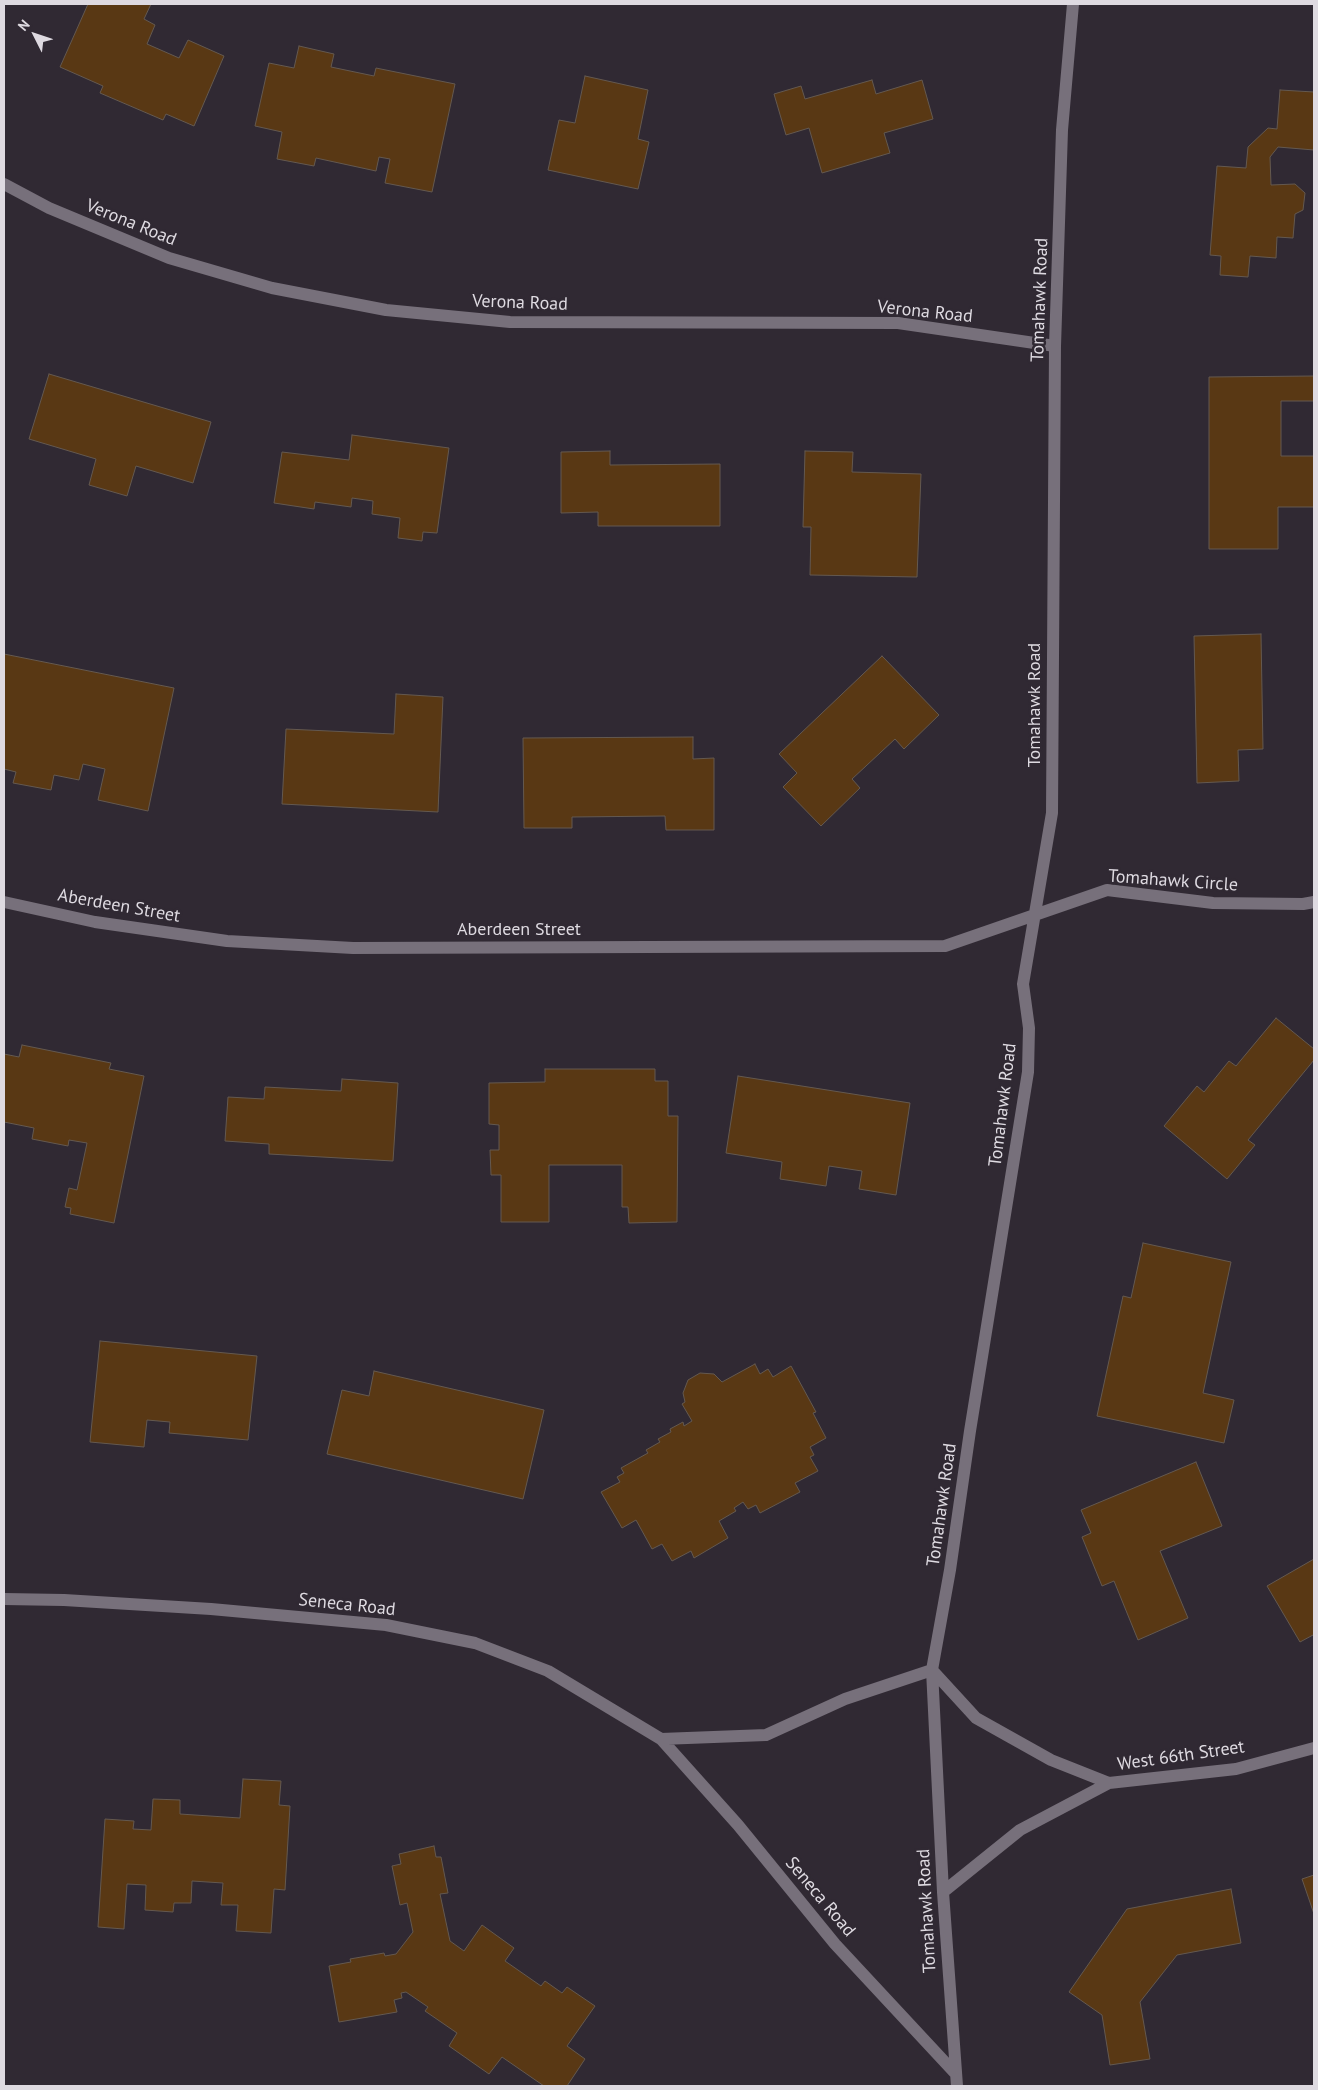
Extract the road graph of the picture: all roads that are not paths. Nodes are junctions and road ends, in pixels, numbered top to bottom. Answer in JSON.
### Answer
{"nodes":[{"id":1,"x":1073,"y":4,"type":"edge"},
{"id":2,"x":4,"y":184,"type":"edge"},
{"id":3,"x":1055,"y":346,"type":"junction"},
{"id":4,"x":4,"y":902,"type":"edge"},
{"id":5,"x":1314,"y":902,"type":"edge"},
{"id":6,"x":1033,"y":916,"type":"junction"},
{"id":7,"x":4,"y":1599,"type":"edge"},
{"id":8,"x":932,"y":1670,"type":"junction"},
{"id":9,"x":661,"y":1739,"type":"junction"},
{"id":10,"x":1314,"y":1748,"type":"edge"},
{"id":11,"x":1109,"y":1783,"type":"junction"},
{"id":12,"x":943,"y":1892,"type":"junction"},
{"id":13,"x":955,"y":2073,"type":"junction"},
{"id":14,"x":958,"y":2086,"type":"edge"}],
"edges":[{"from":1,"to":3,"type":"street","name":"Tomahawk Road"},
{"from":2,"to":3,"type":"street","name":"Verona Road"},
{"from":3,"to":6,"type":"street","name":"Tomahawk Road"},
{"from":4,"to":6,"type":"street","name":"Aberdeen Street"},
{"from":5,"to":6,"type":"street","name":"Tomahawk Circle"},
{"from":6,"to":8,"type":"street","name":"Tomahawk Road"},
{"from":7,"to":9,"type":"street","name":"Seneca Road"},
{"from":8,"to":9,"type":"street"},
{"from":8,"to":11,"type":"street","name":"West 66th Street"},
{"from":8,"to":12,"type":"street","name":"Tomahawk Road"},
{"from":9,"to":13,"type":"street","name":"Seneca Road"},
{"from":10,"to":11,"type":"street","name":"West 66th Street"},
{"from":11,"to":12,"type":"street","name":"West 66th Street"},
{"from":12,"to":13,"type":"street","name":"Tomahawk Road"},
{"from":13,"to":14,"type":"street","name":"Tomahawk Road"}]}
